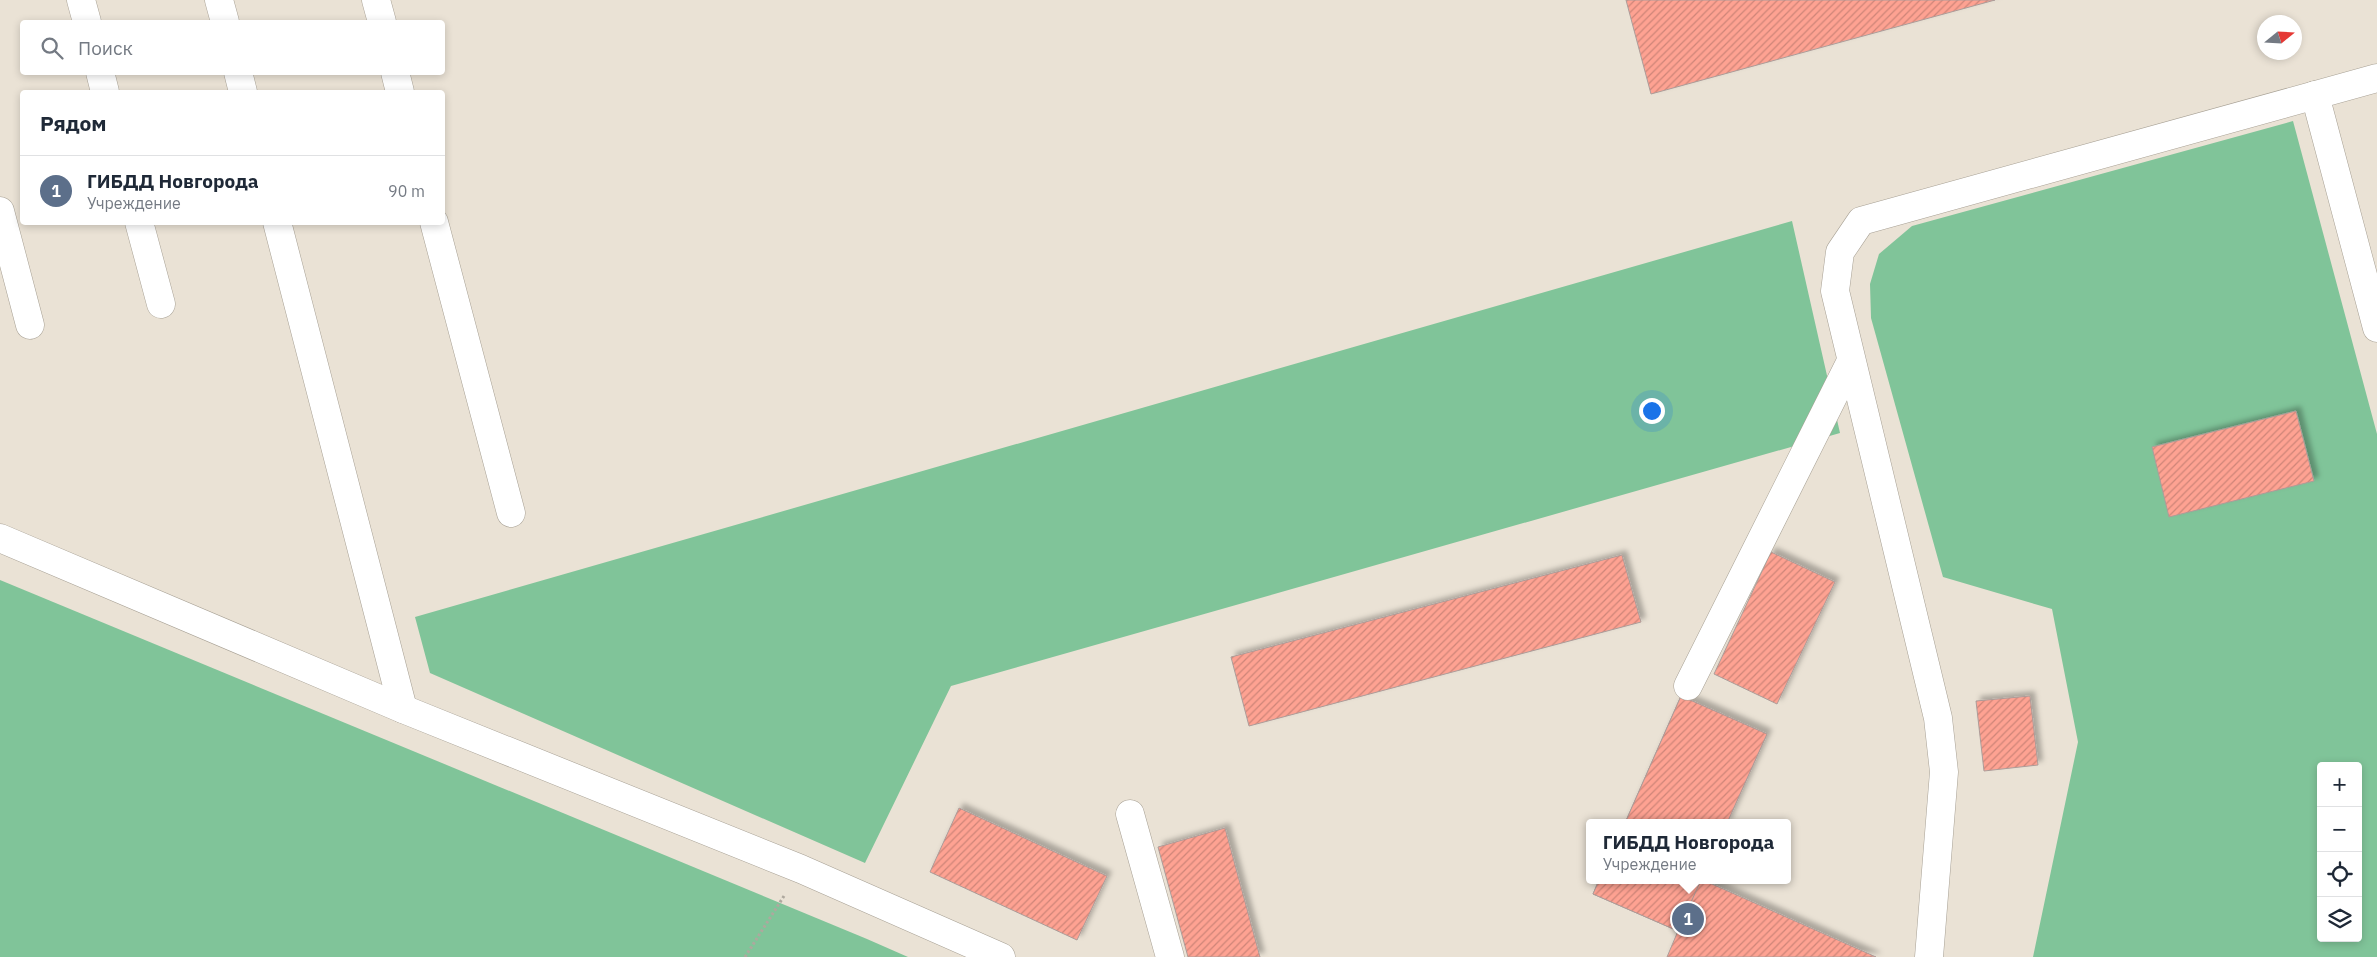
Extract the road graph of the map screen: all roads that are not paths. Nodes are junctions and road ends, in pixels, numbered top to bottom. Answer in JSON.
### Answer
{"nodes":[{"id":1,"x":81,"y":0,"type":"edge"},
{"id":2,"x":219,"y":0,"type":"edge"},
{"id":3,"x":376,"y":0,"type":"edge"},
{"id":4,"x":86,"y":20,"type":"edge"},
{"id":5,"x":224,"y":20,"type":"edge"},
{"id":6,"x":381,"y":20,"type":"edge"},
{"id":7,"x":101,"y":75,"type":"edge"},
{"id":8,"x":239,"y":75,"type":"edge"},
{"id":9,"x":396,"y":75,"type":"edge"},
{"id":10,"x":2377,"y":78,"type":"edge"},
{"id":11,"x":104,"y":90,"type":"edge"},
{"id":12,"x":242,"y":90,"type":"edge"},
{"id":13,"x":400,"y":90,"type":"edge"},
{"id":14,"x":2315,"y":95,"type":"junction"},
{"id":15,"x":0,"y":211,"type":"edge"},
{"id":16,"x":140,"y":225,"type":"edge"},
{"id":17,"x":278,"y":225,"type":"edge"},
{"id":18,"x":435,"y":225,"type":"edge"},
{"id":19,"x":161,"y":304,"type":"dead end"},
{"id":20,"x":30,"y":325,"type":"dead end"},
{"id":21,"x":2377,"y":328,"type":"edge"},
{"id":22,"x":1851,"y":361,"type":"junction"},
{"id":23,"x":510,"y":514,"type":"dead end"},
{"id":24,"x":0,"y":538,"type":"edge"},
{"id":25,"x":1688,"y":686,"type":"dead end"},
{"id":26,"x":404,"y":709,"type":"junction"},
{"id":27,"x":1130,"y":814,"type":"dead end"},
{"id":28,"x":1001,"y":957,"type":"edge"},
{"id":29,"x":1170,"y":957,"type":"edge"},
{"id":30,"x":1929,"y":957,"type":"edge"}],
"edges":[{"from":1,"to":4,"type":"street"},
{"from":2,"to":5,"type":"street"},
{"from":3,"to":6,"type":"street"},
{"from":7,"to":11,"type":"street"},
{"from":8,"to":12,"type":"street"},
{"from":9,"to":13,"type":"street"},
{"from":10,"to":14,"type":"street"},
{"from":14,"to":21,"type":"street"},
{"from":14,"to":22,"type":"street"},
{"from":15,"to":20,"type":"street"},
{"from":16,"to":19,"type":"street"},
{"from":17,"to":26,"type":"street"},
{"from":18,"to":23,"type":"street"},
{"from":22,"to":25,"type":"street"},
{"from":22,"to":30,"type":"street"},
{"from":24,"to":26,"type":"street"},
{"from":26,"to":28,"type":"street"},
{"from":27,"to":29,"type":"street"}]}
